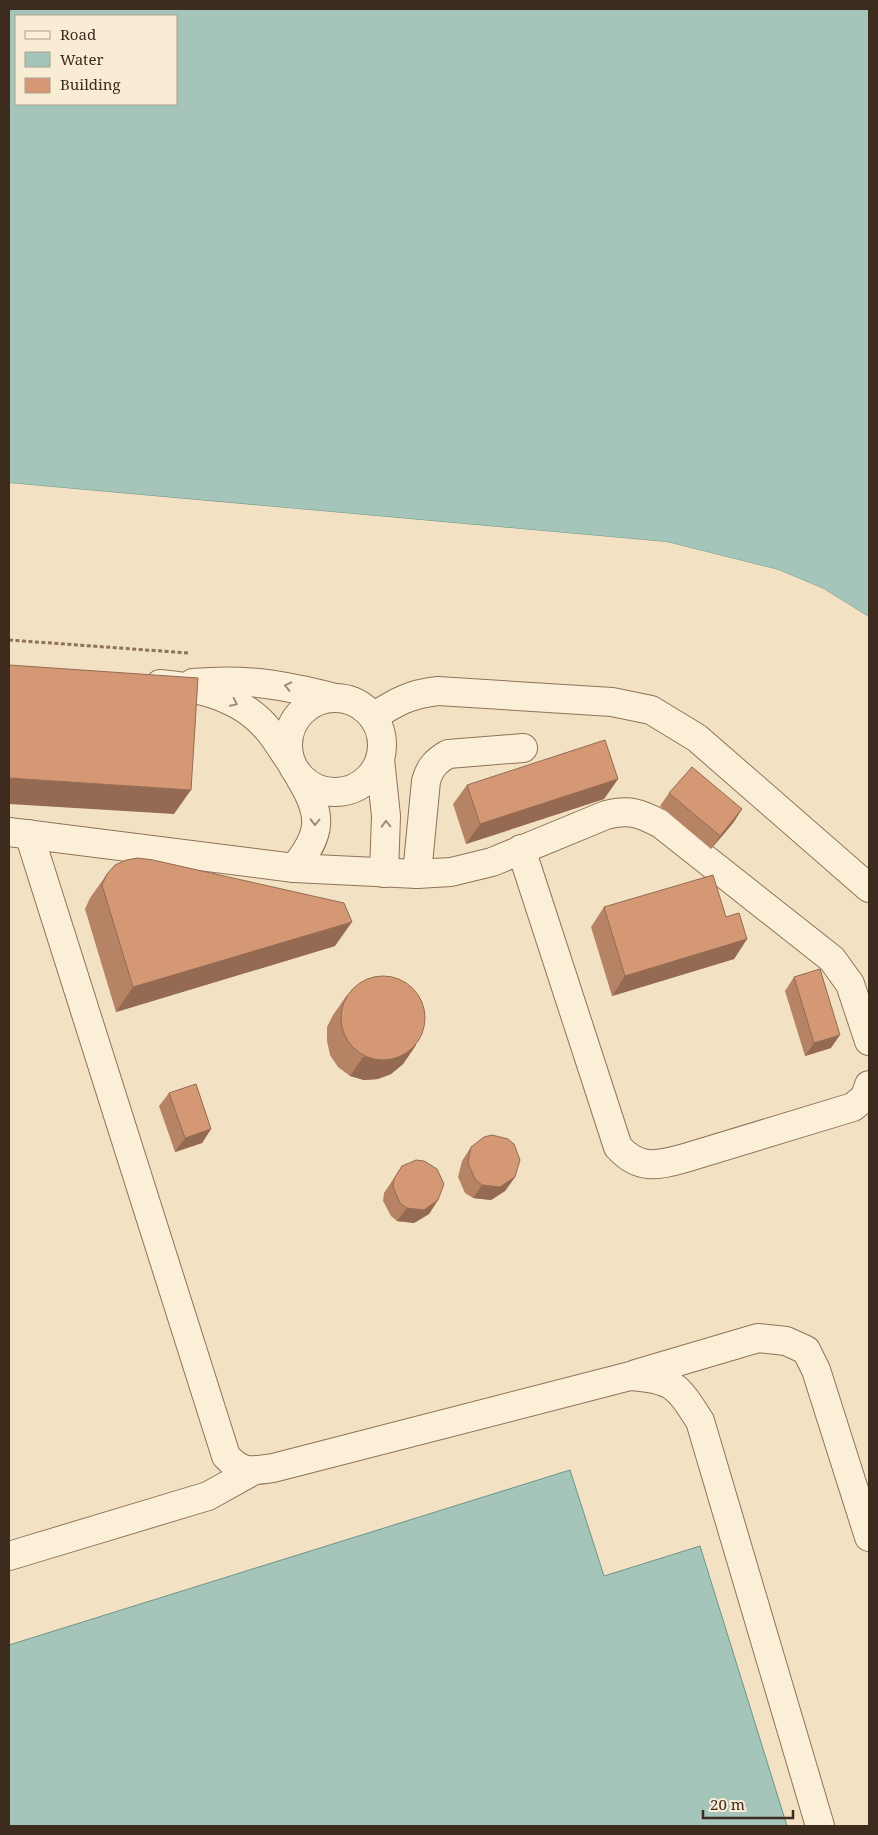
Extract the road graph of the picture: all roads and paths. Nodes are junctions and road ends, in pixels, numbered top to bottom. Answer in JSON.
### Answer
{"nodes":[{"id":1,"x":9,"y":640,"type":"edge"},
{"id":2,"x":193,"y":653,"type":"dead end"},
{"id":3,"x":133,"y":682,"type":"edge"},
{"id":4,"x":171,"y":685,"type":"junction"},
{"id":5,"x":335,"y":698,"type":"junction"},
{"id":6,"x":373,"y":717,"type":"junction"},
{"id":7,"x":523,"y":748,"type":"dead end"},
{"id":8,"x":380,"y":759,"type":"junction"},
{"id":9,"x":295,"y":769,"type":"junction"},
{"id":10,"x":19,"y":833,"type":"edge"},
{"id":11,"x":522,"y":849,"type":"junction"},
{"id":12,"x":294,"y":868,"type":"junction"},
{"id":13,"x":384,"y":873,"type":"junction"},
{"id":14,"x":417,"y":874,"type":"junction"},
{"id":15,"x":869,"y":888,"type":"edge"},
{"id":16,"x":869,"y":1041,"type":"edge"},
{"id":17,"x":869,"y":1086,"type":"edge"},
{"id":18,"x":630,"y":1376,"type":"junction"},
{"id":19,"x":251,"y":1472,"type":"junction"},
{"id":20,"x":869,"y":1537,"type":"edge"},
{"id":21,"x":9,"y":1556,"type":"edge"},
{"id":22,"x":820,"y":1826,"type":"edge"}],
"edges":[{"from":1,"to":2,"type":"path"},
{"from":3,"to":4,"type":"lane"},
{"from":5,"to":4,"type":"lane","one_way":true},
{"from":4,"to":9,"type":"lane","one_way":true},
{"from":5,"to":6,"type":"lane"},
{"from":5,"to":9,"type":"lane"},
{"from":6,"to":8,"type":"lane"},
{"from":6,"to":15,"type":"lane"},
{"from":7,"to":14,"type":"lane"},
{"from":8,"to":9,"type":"lane"},
{"from":13,"to":8,"type":"lane","one_way":true},
{"from":9,"to":12,"type":"lane","one_way":true},
{"from":10,"to":12,"type":"lane"},
{"from":10,"to":19,"type":"lane"},
{"from":11,"to":14,"type":"lane"},
{"from":11,"to":16,"type":"lane"},
{"from":11,"to":17,"type":"lane"},
{"from":12,"to":13,"type":"lane"},
{"from":13,"to":14,"type":"lane"},
{"from":18,"to":19,"type":"lane"},
{"from":18,"to":20,"type":"lane"},
{"from":18,"to":22,"type":"lane"},
{"from":19,"to":21,"type":"lane"}]}
